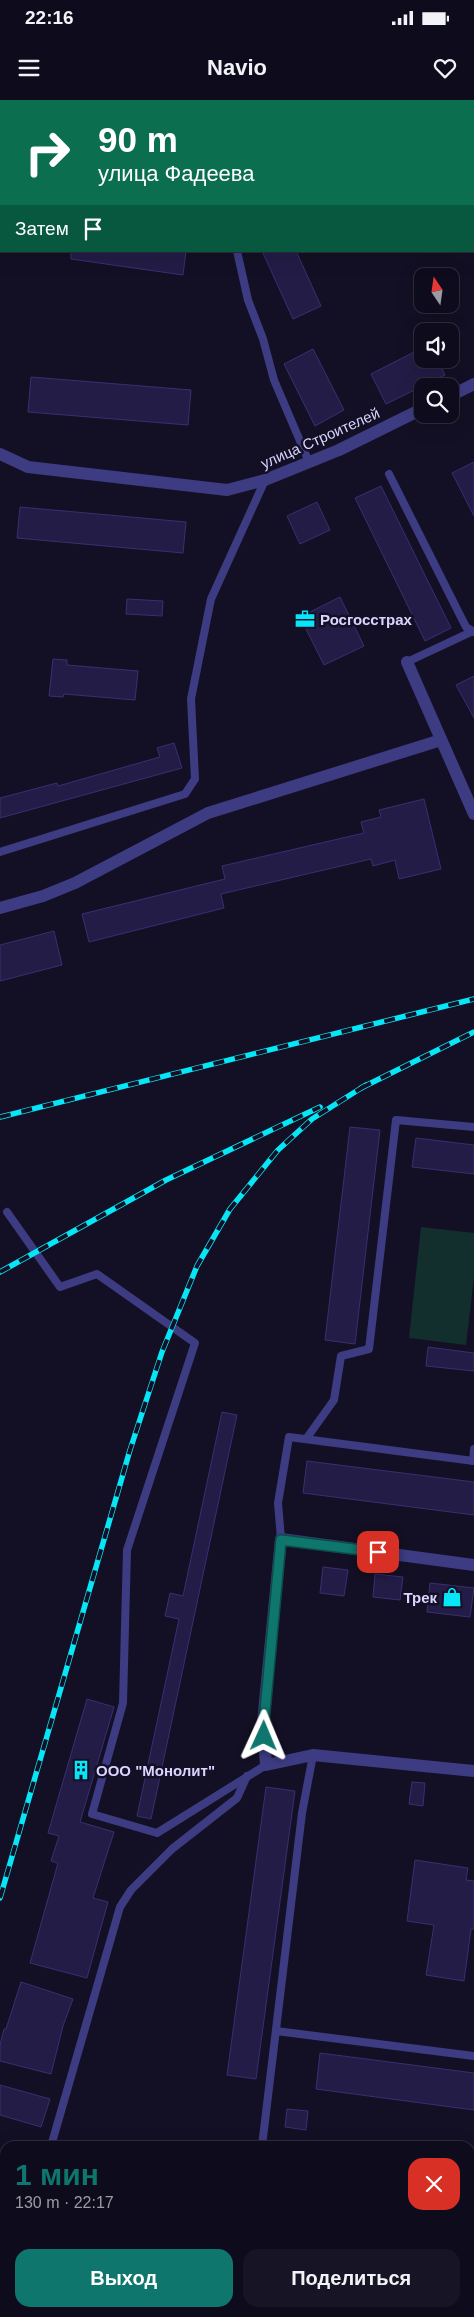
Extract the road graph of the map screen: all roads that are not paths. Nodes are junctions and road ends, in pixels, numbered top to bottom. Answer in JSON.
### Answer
{"nodes":[{"id":1,"x":237,"y":252,"type":"edge"},
{"id":2,"x":474,"y":384,"type":"edge"},
{"id":3,"x":459,"y":392,"type":"edge"},
{"id":4,"x":414,"y":413,"type":"edge"},
{"id":5,"x":0,"y":454,"type":"edge"},
{"id":6,"x":309,"y":462,"type":"junction"},
{"id":7,"x":389,"y":474,"type":"dead end"},
{"id":8,"x":265,"y":480,"type":"junction"},
{"id":9,"x":473,"y":632,"type":"edge"},
{"id":10,"x":407,"y":662,"type":"joint"},
{"id":11,"x":442,"y":740,"type":"junction"},
{"id":12,"x":474,"y":814,"type":"edge"},
{"id":13,"x":0,"y":852,"type":"edge"},
{"id":14,"x":0,"y":908,"type":"edge"},
{"id":15,"x":474,"y":1127,"type":"edge"},
{"id":16,"x":7,"y":1212,"type":"dead end"},
{"id":17,"x":306,"y":1439,"type":"junction"},
{"id":18,"x":474,"y":1448,"type":"edge"},
{"id":19,"x":473,"y":1461,"type":"edge"},
{"id":20,"x":281,"y":1540,"type":"junction"},
{"id":21,"x":474,"y":1565,"type":"edge"},
{"id":22,"x":313,"y":1755,"type":"junction"},
{"id":23,"x":266,"y":1765,"type":"junction"},
{"id":24,"x":474,"y":1772,"type":"edge"},
{"id":25,"x":247,"y":1776,"type":"junction"},
{"id":26,"x":276,"y":2031,"type":"junction"},
{"id":27,"x":474,"y":2056,"type":"edge"},
{"id":28,"x":52,"y":2141,"type":"edge"},
{"id":29,"x":263,"y":2141,"type":"edge"}],
"edges":[{"from":1,"to":6,"type":"lane"},
{"from":2,"to":3,"type":"street"},
{"from":4,"to":6,"type":"street","name":"улица Строителей"},
{"from":5,"to":8,"type":"street","name":"улица Строителей"},
{"from":6,"to":8,"type":"street","name":"улица Строителей"},
{"from":7,"to":9,"type":"lane"},
{"from":8,"to":13,"type":"lane"},
{"from":9,"to":10,"type":"lane"},
{"from":10,"to":11,"type":"street"},
{"from":11,"to":12,"type":"street"},
{"from":11,"to":14,"type":"street"},
{"from":15,"to":17,"type":"lane"},
{"from":16,"to":25,"type":"lane"},
{"from":17,"to":19,"type":"lane"},
{"from":17,"to":20,"type":"lane"},
{"from":18,"to":19,"type":"lane"},
{"from":20,"to":21,"type":"street"},
{"from":20,"to":23,"type":"street"},
{"from":22,"to":23,"type":"street"},
{"from":22,"to":24,"type":"street"},
{"from":22,"to":26,"type":"lane"},
{"from":23,"to":25,"type":"lane"},
{"from":25,"to":28,"type":"lane"},
{"from":26,"to":27,"type":"lane"},
{"from":26,"to":29,"type":"lane"}]}
